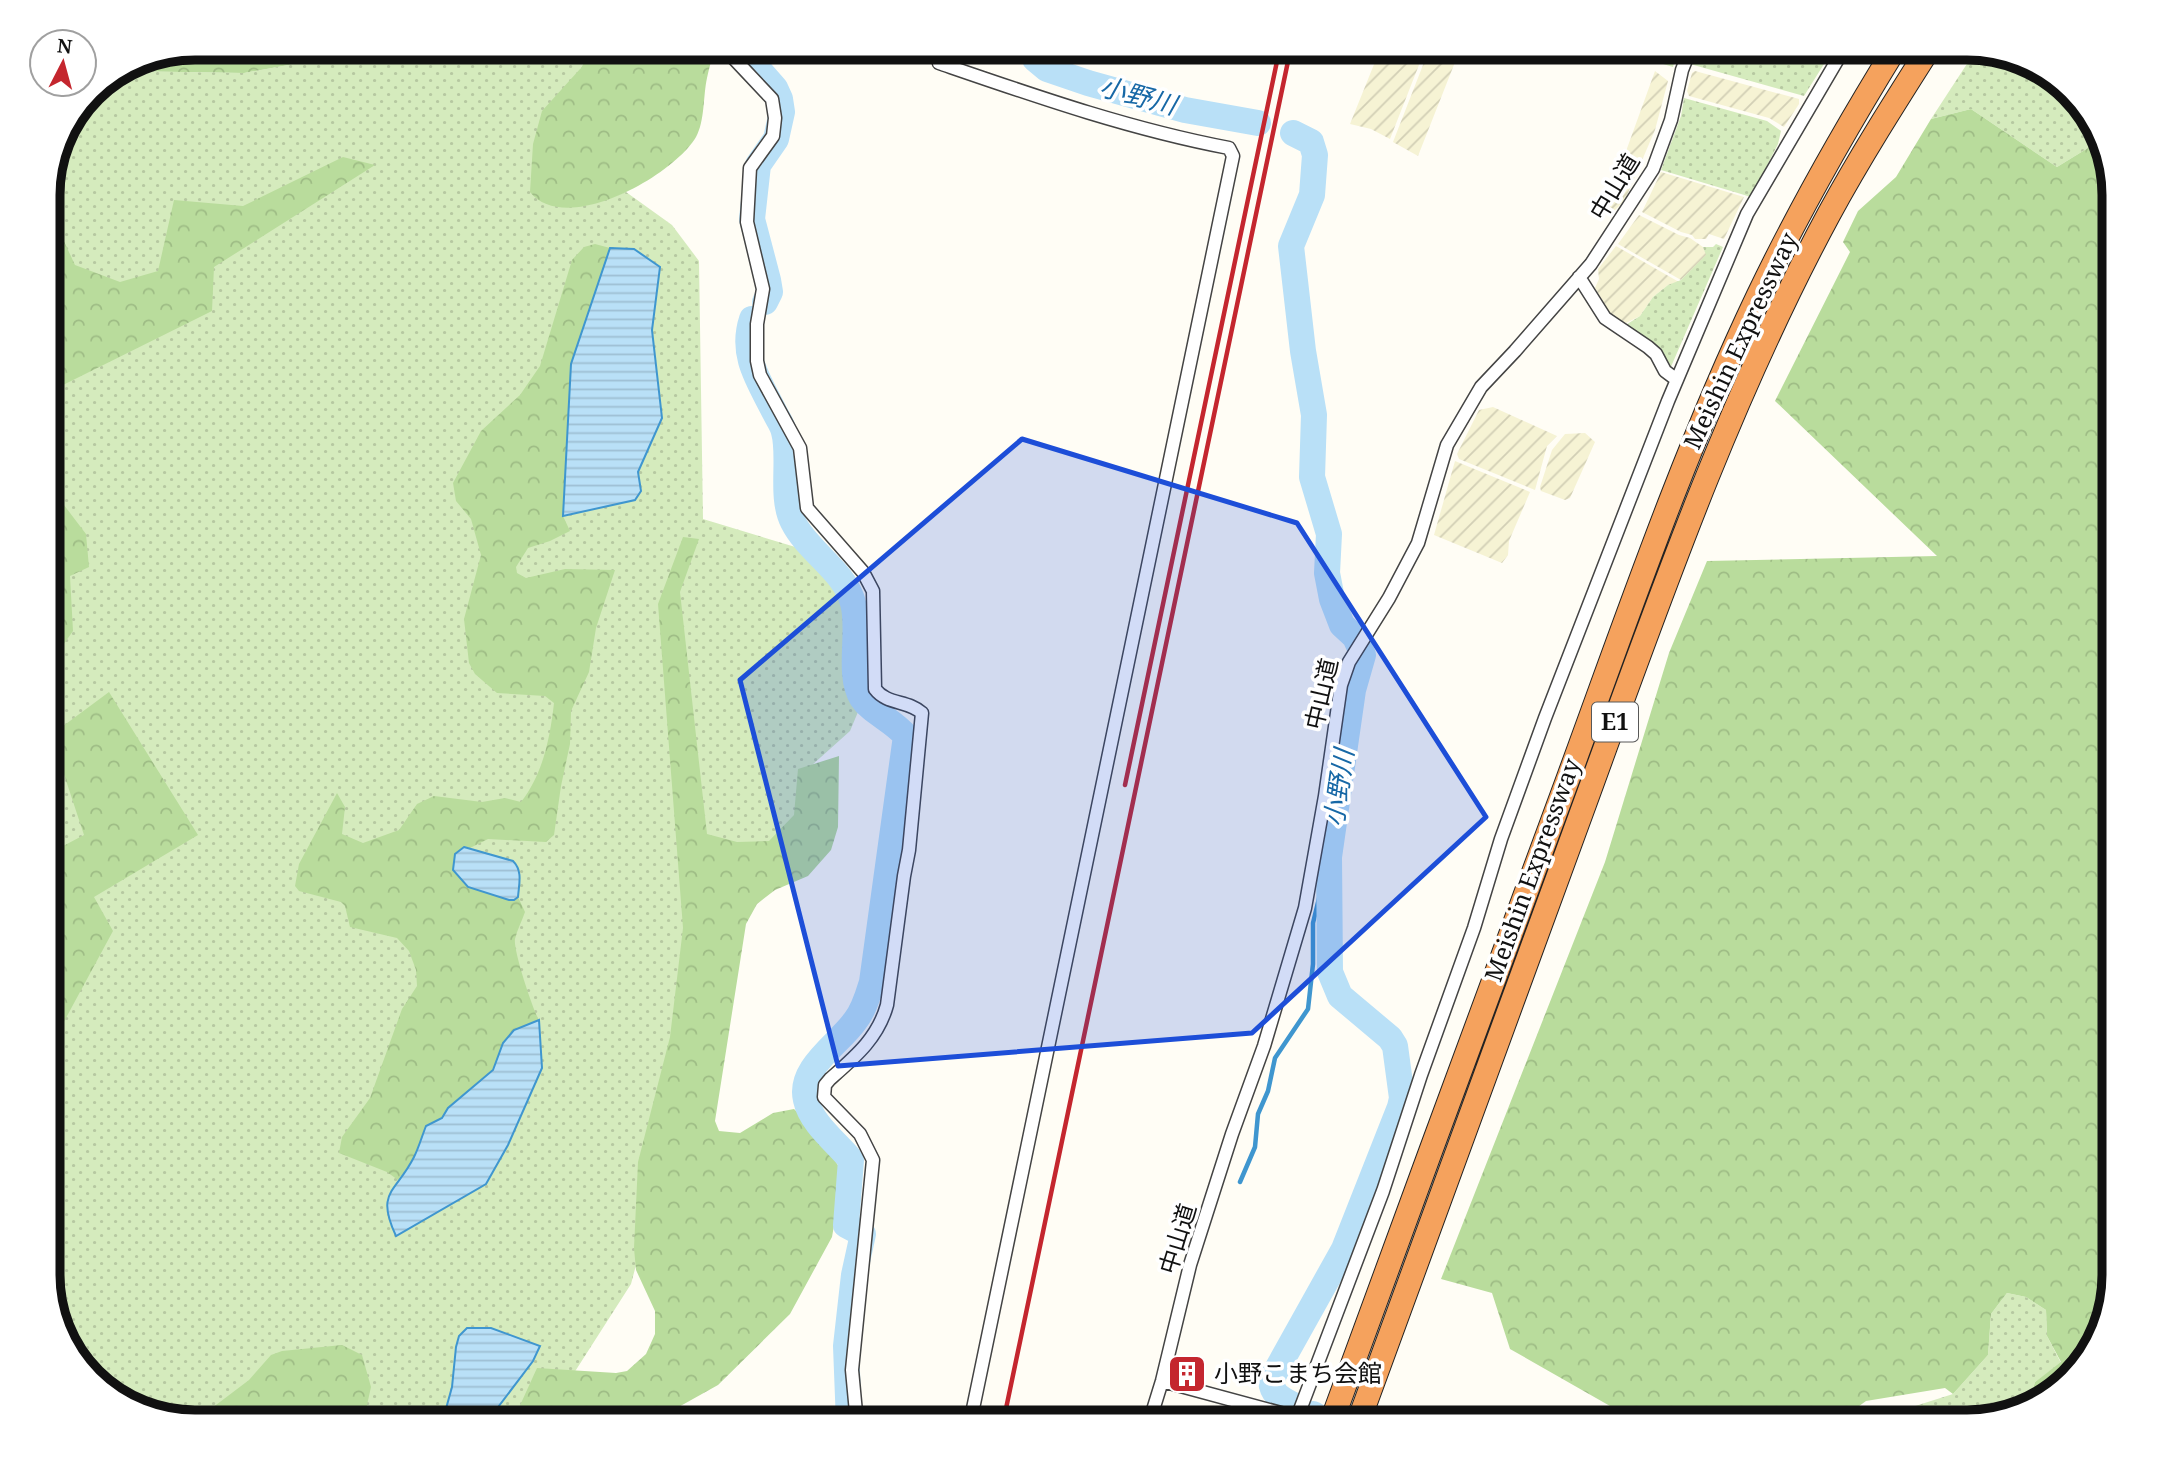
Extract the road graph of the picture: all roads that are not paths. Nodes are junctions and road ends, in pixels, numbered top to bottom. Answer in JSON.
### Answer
{"nodes":[{"id":1,"x":735,"y":60,"type":"edge"},
{"id":2,"x":940,"y":60,"type":"edge"},
{"id":3,"x":1686,"y":60,"type":"edge"},
{"id":4,"x":1837,"y":60,"type":"edge"},
{"id":5,"x":1888,"y":60,"type":"edge"},
{"id":6,"x":1922,"y":60,"type":"edge"},
{"id":7,"x":1579,"y":277,"type":"junction"},
{"id":8,"x":1677,"y":380,"type":"junction"},
{"id":9,"x":1162,"y":1381,"type":"junction"},
{"id":10,"x":856,"y":1410,"type":"edge"},
{"id":11,"x":973,"y":1410,"type":"edge"},
{"id":12,"x":1153,"y":1410,"type":"edge"},
{"id":13,"x":1262,"y":1410,"type":"edge"},
{"id":14,"x":1300,"y":1410,"type":"edge"},
{"id":15,"x":1336,"y":1410,"type":"edge"},
{"id":16,"x":1363,"y":1410,"type":"edge"}],
"edges":[{"from":1,"to":10,"type":"street"},
{"from":2,"to":11,"type":"street"},
{"from":3,"to":7,"type":"street","name":"中山道"},
{"from":4,"to":8,"type":"street"},
{"from":5,"to":15,"type":"highway","name":"Meishin Expressway","number":"E1"},
{"from":6,"to":16,"type":"highway","name":"Meishin Expressway","number":"E1"},
{"from":7,"to":8,"type":"street"},
{"from":7,"to":9,"type":"street","name":"中山道"},
{"from":8,"to":14,"type":"street"},
{"from":9,"to":12,"type":"street","name":"中山道"},
{"from":9,"to":13,"type":"street"}]}
